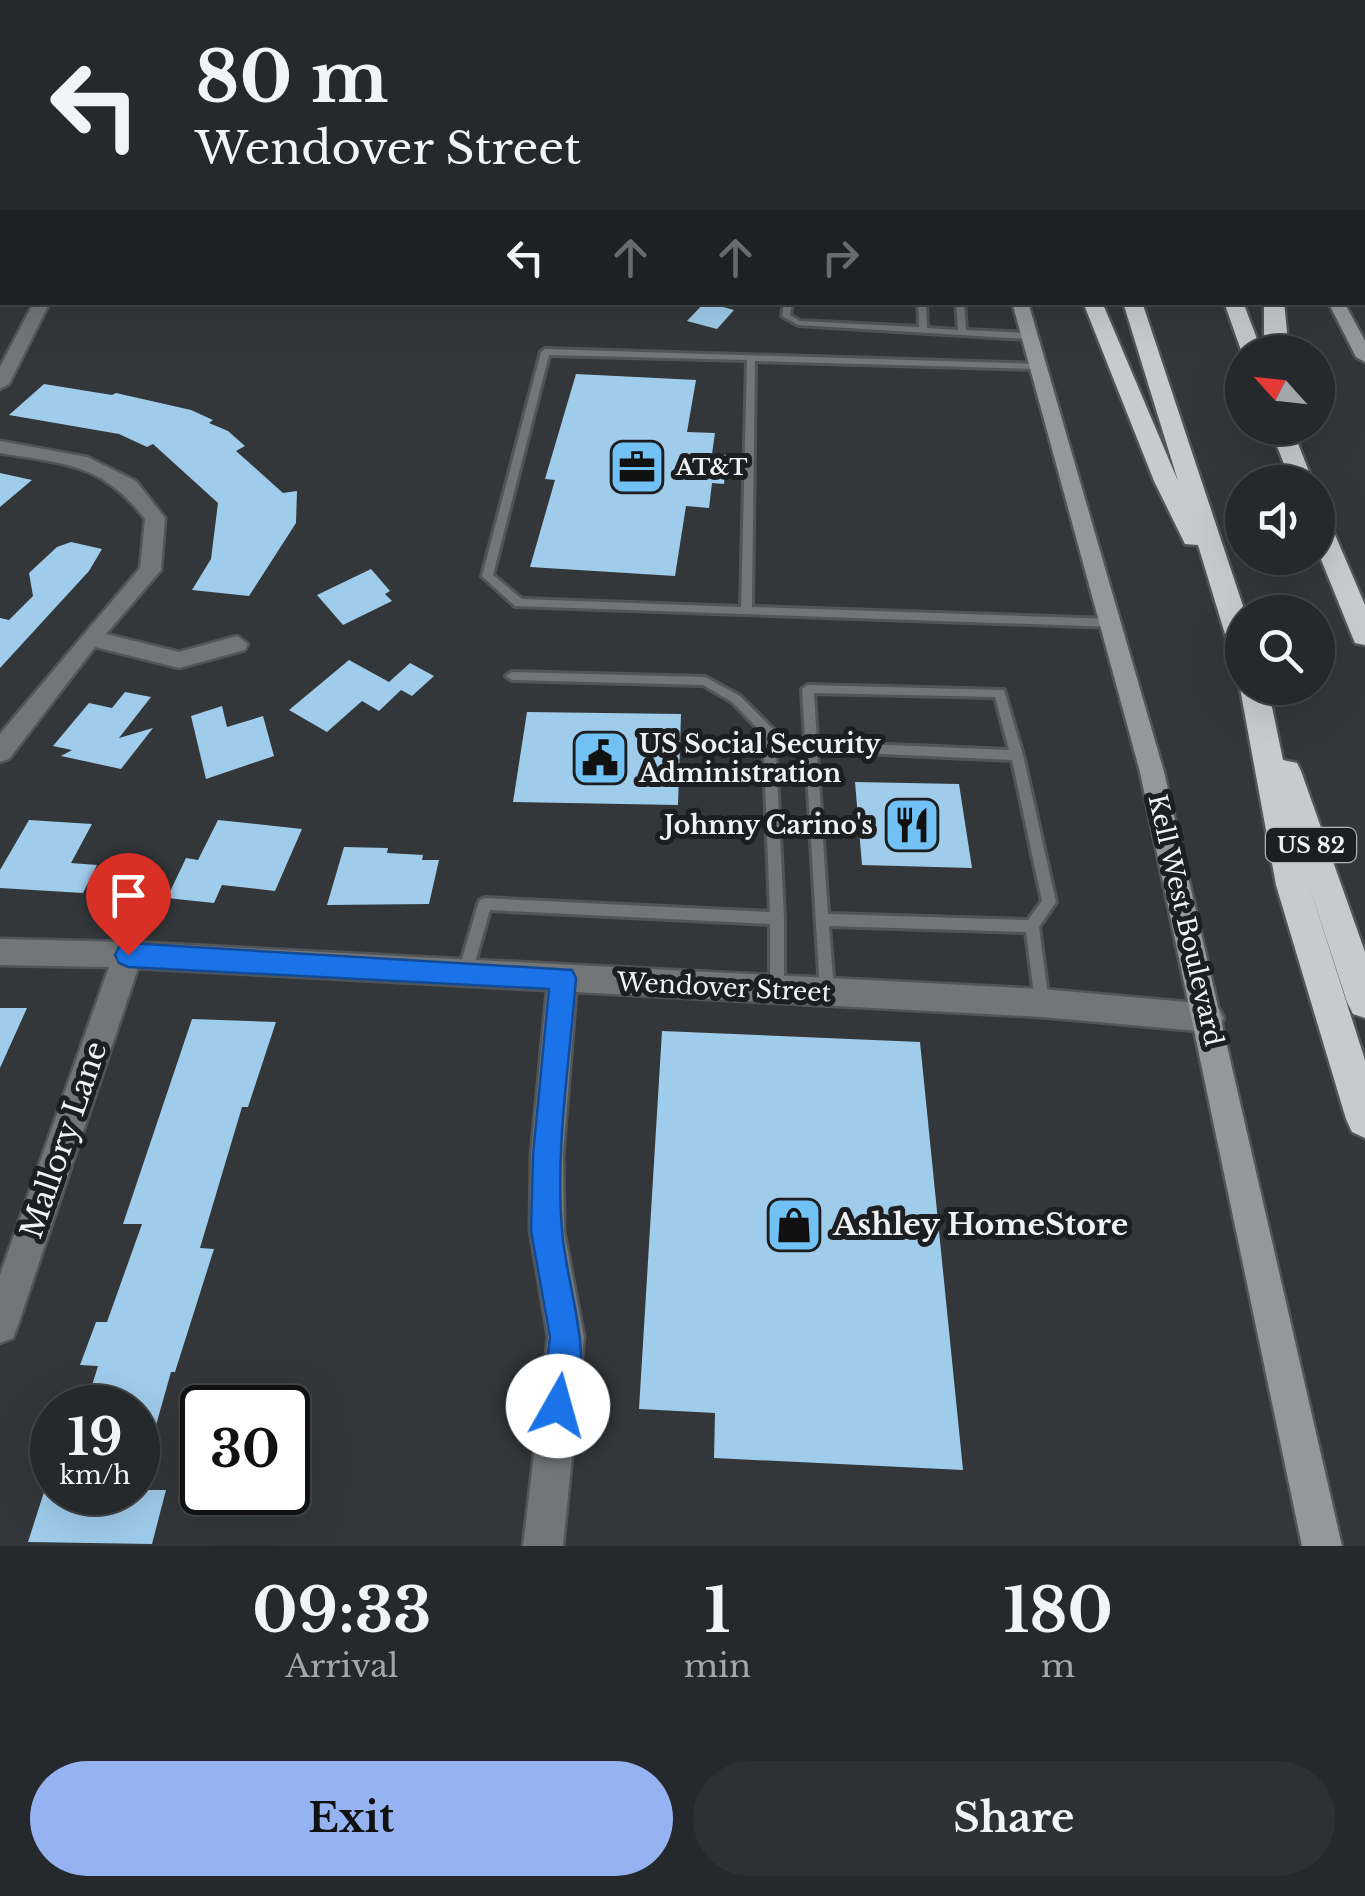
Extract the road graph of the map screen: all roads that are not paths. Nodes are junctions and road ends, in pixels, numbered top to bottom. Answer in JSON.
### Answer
{"nodes":[{"id":1,"x":922,"y":0,"type":"edge"},
{"id":2,"x":930,"y":0,"type":"edge"},
{"id":3,"x":40,"y":305,"type":"edge"},
{"id":4,"x":788,"y":305,"type":"edge"},
{"id":5,"x":922,"y":305,"type":"edge"},
{"id":6,"x":960,"y":305,"type":"edge"},
{"id":7,"x":1021,"y":305,"type":"edge"},
{"id":8,"x":1093,"y":305,"type":"edge"},
{"id":9,"x":1133,"y":305,"type":"edge"},
{"id":10,"x":1234,"y":305,"type":"edge"},
{"id":11,"x":1274,"y":305,"type":"edge"},
{"id":12,"x":1338,"y":305,"type":"edge"},
{"id":13,"x":923,"y":330,"type":"junction"},
{"id":14,"x":962,"y":332,"type":"junction"},
{"id":15,"x":1246,"y":335,"type":"edge"},
{"id":16,"x":1274,"y":335,"type":"edge"},
{"id":17,"x":1027,"y":336,"type":"junction"},
{"id":18,"x":1365,"y":357,"type":"edge"},
{"id":19,"x":750,"y":358,"type":"junction"},
{"id":20,"x":1036,"y":366,"type":"junction"},
{"id":21,"x":0,"y":384,"type":"edge"},
{"id":22,"x":0,"y":447,"type":"edge"},
{"id":23,"x":1335,"y":567,"type":"edge"},
{"id":24,"x":1226,"y":595,"type":"edge"},
{"id":25,"x":1225,"y":598,"type":"edge"},
{"id":26,"x":746,"y":611,"type":"junction"},
{"id":27,"x":1112,"y":623,"type":"junction"},
{"id":28,"x":1365,"y":636,"type":"edge"},
{"id":29,"x":90,"y":638,"type":"junction"},
{"id":30,"x":237,"y":644,"type":"dead end"},
{"id":31,"x":512,"y":676,"type":"dead end"},
{"id":32,"x":1259,"y":705,"type":"edge"},
{"id":33,"x":1262,"y":705,"type":"edge"},
{"id":34,"x":811,"y":746,"type":"junction"},
{"id":35,"x":0,"y":752,"type":"edge"},
{"id":36,"x":1017,"y":755,"type":"junction"},
{"id":37,"x":777,"y":918,"type":"junction"},
{"id":38,"x":821,"y":920,"type":"junction"},
{"id":39,"x":1032,"y":926,"type":"junction"},
{"id":40,"x":0,"y":952,"type":"edge"},
{"id":41,"x":128,"y":955,"type":"junction"},
{"id":42,"x":464,"y":976,"type":"junction"},
{"id":43,"x":563,"y":978,"type":"junction"},
{"id":44,"x":777,"y":990,"type":"junction"},
{"id":45,"x":827,"y":993,"type":"junction"},
{"id":46,"x":1365,"y":1002,"type":"edge"},
{"id":47,"x":1042,"y":1003,"type":"junction"},
{"id":48,"x":1208,"y":1018,"type":"junction"},
{"id":49,"x":1365,"y":1119,"type":"edge"},
{"id":50,"x":0,"y":1325,"type":"edge"},
{"id":51,"x":543,"y":1546,"type":"edge"},
{"id":52,"x":1322,"y":1546,"type":"edge"}],
"edges":[{"from":1,"to":2,"type":"main road"},
{"from":3,"to":21,"type":"street"},
{"from":4,"to":13,"type":"lane"},
{"from":5,"to":13,"type":"lane"},
{"from":6,"to":14,"type":"lane"},
{"from":7,"to":17,"type":"main road","name":"Kell West Boulevard"},
{"from":8,"to":25,"type":"highway"},
{"from":9,"to":24,"type":"highway"},
{"from":10,"to":15,"type":"highway"},
{"from":11,"to":16,"type":"highway"},
{"from":12,"to":18,"type":"main road"},
{"from":13,"to":14,"type":"lane"},
{"from":14,"to":17,"type":"lane"},
{"from":17,"to":20,"type":"main road","name":"Kell West Boulevard"},
{"from":19,"to":20,"type":"lane"},
{"from":19,"to":26,"type":"lane"},
{"from":19,"to":26,"type":"lane"},
{"from":20,"to":27,"type":"main road","name":"Kell West Boulevard"},
{"from":22,"to":29,"type":"street"},
{"from":23,"to":28,"type":"highway"},
{"from":26,"to":27,"type":"lane"},
{"from":27,"to":48,"type":"main road","name":"Kell West Boulevard"},
{"from":29,"to":30,"type":"street"},
{"from":29,"to":35,"type":"street"},
{"from":31,"to":37,"type":"lane"},
{"from":32,"to":49,"type":"highway"},
{"from":33,"to":46,"type":"highway","number":"US 82"},
{"from":34,"to":36,"type":"lane"},
{"from":34,"to":36,"type":"lane"},
{"from":34,"to":38,"type":"lane"},
{"from":36,"to":39,"type":"lane"},
{"from":37,"to":42,"type":"lane"},
{"from":37,"to":44,"type":"lane"},
{"from":38,"to":39,"type":"lane"},
{"from":38,"to":45,"type":"lane"},
{"from":39,"to":47,"type":"lane"},
{"from":40,"to":41,"type":"street","name":"Wendover Street"},
{"from":41,"to":42,"type":"street","name":"Wendover Street"},
{"from":41,"to":50,"type":"street","name":"Mallory Lane"},
{"from":42,"to":43,"type":"street","name":"Wendover Street"},
{"from":43,"to":44,"type":"street","name":"Wendover Street"},
{"from":43,"to":51,"type":"street"},
{"from":44,"to":45,"type":"street","name":"Wendover Street"},
{"from":45,"to":47,"type":"street","name":"Wendover Street"},
{"from":47,"to":48,"type":"street","name":"Wendover Street"},
{"from":48,"to":52,"type":"main road","name":"Kell West Boulevard"}]}
